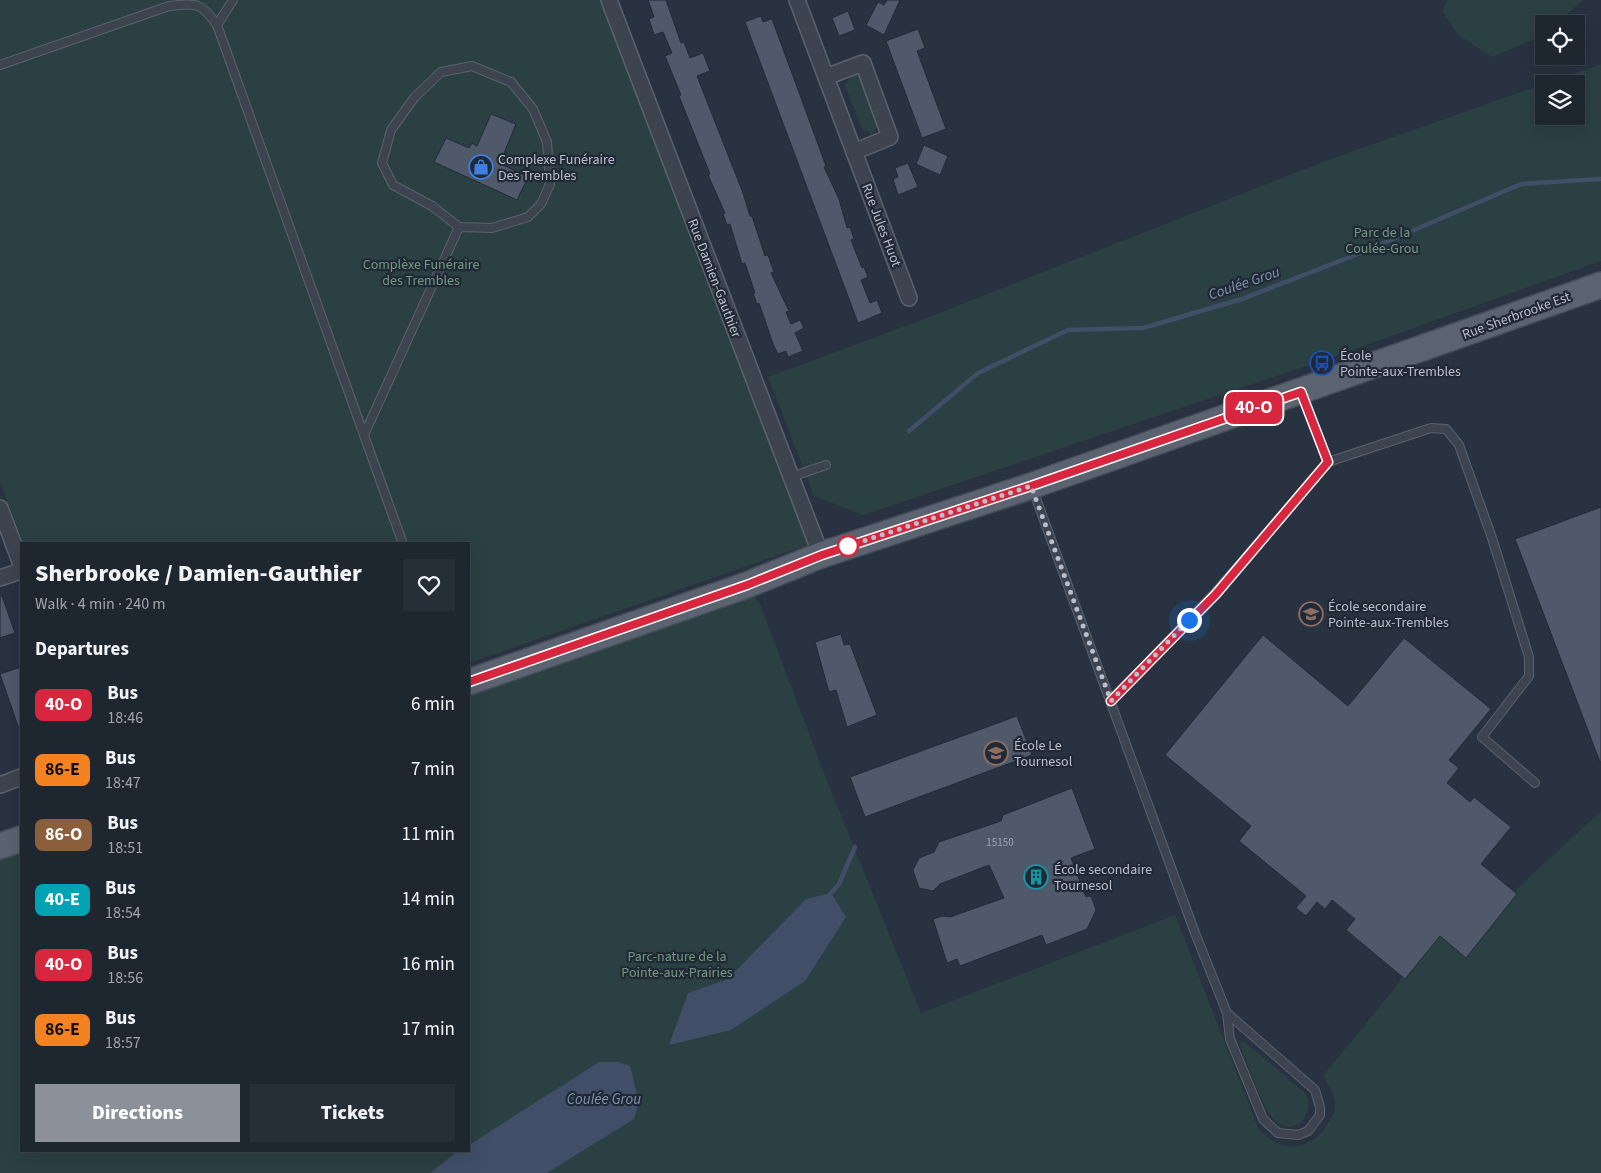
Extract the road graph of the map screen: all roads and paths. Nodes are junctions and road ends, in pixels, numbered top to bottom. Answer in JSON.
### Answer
{"nodes":[{"id":1,"x":233,"y":0,"type":"edge"},
{"id":2,"x":610,"y":0,"type":"edge"},
{"id":3,"x":797,"y":0,"type":"edge"},
{"id":4,"x":217,"y":25,"type":"junction"},
{"id":5,"x":0,"y":65,"type":"edge"},
{"id":6,"x":826,"y":77,"type":"junction"},
{"id":7,"x":854,"y":152,"type":"junction"},
{"id":8,"x":458,"y":227,"type":"junction"},
{"id":9,"x":1601,"y":285,"type":"edge"},
{"id":10,"x":909,"y":298,"type":"dead end"},
{"id":11,"x":1301,"y":392,"type":"junction"},
{"id":12,"x":364,"y":435,"type":"junction"},
{"id":13,"x":1328,"y":462,"type":"junction"},
{"id":14,"x":826,"y":465,"type":"dead end"},
{"id":15,"x":791,"y":476,"type":"junction"},
{"id":16,"x":1031,"y":486,"type":"junction"},
{"id":17,"x":0,"y":508,"type":"edge"},
{"id":18,"x":402,"y":542,"type":"edge"},
{"id":19,"x":822,"y":555,"type":"junction"},
{"id":20,"x":20,"y":561,"type":"edge"},
{"id":21,"x":20,"y":571,"type":"edge"},
{"id":22,"x":0,"y":578,"type":"edge"},
{"id":23,"x":470,"y":682,"type":"edge"},
{"id":24,"x":1111,"y":701,"type":"junction"},
{"id":25,"x":20,"y":777,"type":"edge"},
{"id":26,"x":1535,"y":783,"type":"dead end"},
{"id":27,"x":0,"y":784,"type":"edge"},
{"id":28,"x":20,"y":839,"type":"edge"},
{"id":29,"x":0,"y":846,"type":"edge"},
{"id":30,"x":1227,"y":1013,"type":"junction"}],
"edges":[{"from":1,"to":4,"type":"lane"},
{"from":2,"to":15,"type":"street","name":"Rue Damien-Gauthier"},
{"from":3,"to":6,"type":"street","name":"Rue Jules Huot"},
{"from":4,"to":5,"type":"lane"},
{"from":4,"to":12,"type":"lane"},
{"from":6,"to":7,"type":"street","name":"Rue Jules Huot"},
{"from":6,"to":7,"type":"street"},
{"from":7,"to":10,"type":"street","name":"Rue Jules Huot"},
{"from":8,"to":8,"type":"lane"},
{"from":8,"to":12,"type":"lane"},
{"from":9,"to":11,"type":"main road","name":"Rue Sherbrooke Est"},
{"from":11,"to":13,"type":"lane"},
{"from":11,"to":16,"type":"main road","name":"Rue Sherbrooke Est"},
{"from":12,"to":18,"type":"lane"},
{"from":13,"to":24,"type":"lane"},
{"from":13,"to":26,"type":"lane"},
{"from":14,"to":15,"type":"lane"},
{"from":15,"to":19,"type":"street","name":"Rue Damien-Gauthier"},
{"from":16,"to":19,"type":"main road","name":"Rue Sherbrooke Est"},
{"from":16,"to":24,"type":"lane"},
{"from":17,"to":20,"type":"street"},
{"from":19,"to":23,"type":"main road","name":"Rue Sherbrooke Est"},
{"from":21,"to":22,"type":"street"},
{"from":24,"to":30,"type":"lane"},
{"from":25,"to":27,"type":"street"},
{"from":28,"to":29,"type":"main road"},
{"from":30,"to":30,"type":"lane"}]}
